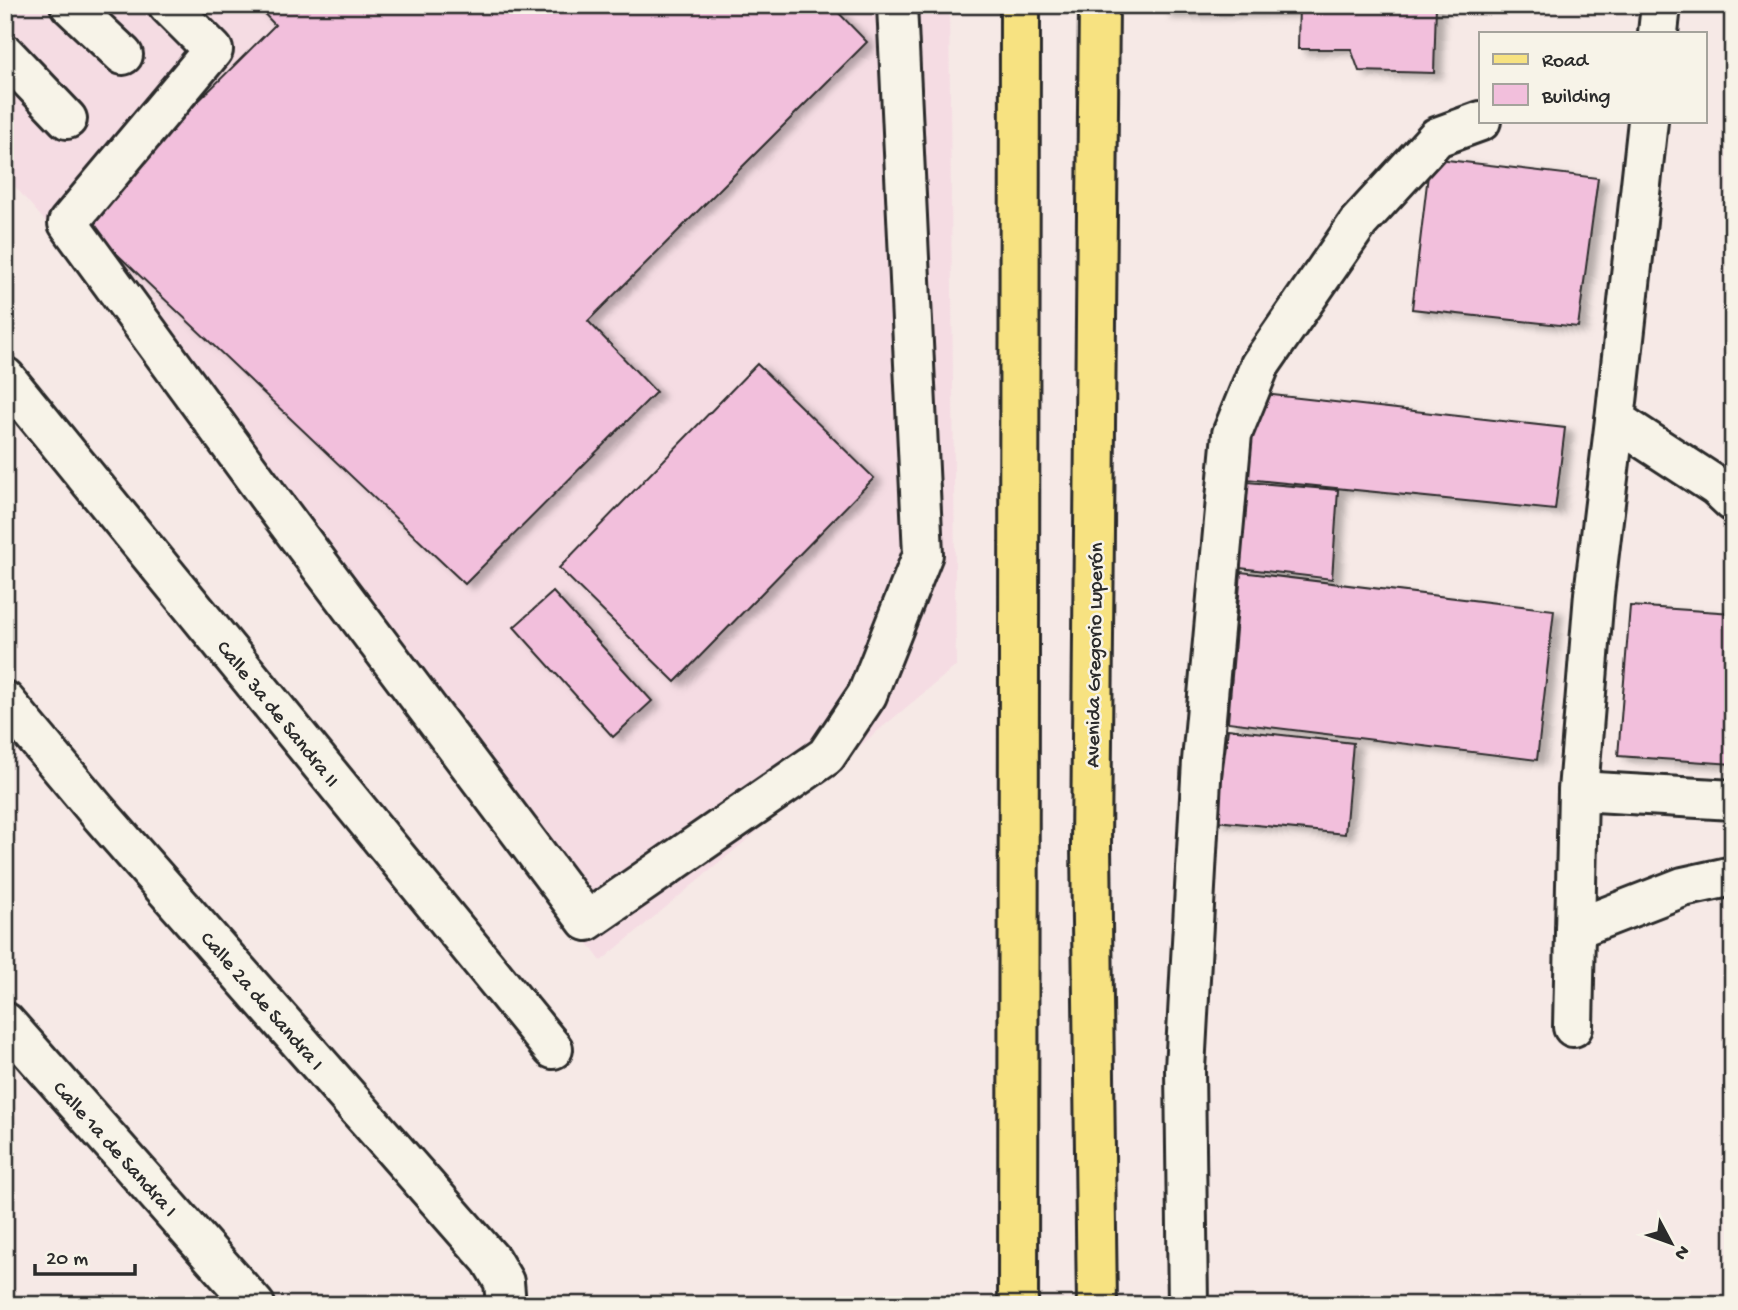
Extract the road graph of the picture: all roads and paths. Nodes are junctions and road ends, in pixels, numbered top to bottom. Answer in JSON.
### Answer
{"nodes":[{"id":1,"x":70,"y":5,"type":"edge"},
{"id":2,"x":168,"y":5,"type":"edge"},
{"id":3,"x":897,"y":5,"type":"edge"},
{"id":4,"x":1020,"y":5,"type":"edge"},
{"id":5,"x":1099,"y":5,"type":"edge"},
{"id":6,"x":1661,"y":5,"type":"edge"},
{"id":7,"x":1658,"y":32,"type":"edge"},
{"id":8,"x":5,"y":54,"type":"edge"},
{"id":9,"x":123,"y":55,"type":"dead end"},
{"id":10,"x":67,"y":120,"type":"dead end"},
{"id":11,"x":1479,"y":122,"type":"edge"},
{"id":12,"x":1648,"y":122,"type":"edge"},
{"id":13,"x":5,"y":377,"type":"edge"},
{"id":14,"x":1615,"y":420,"type":"junction"},
{"id":15,"x":1733,"y":502,"type":"edge"},
{"id":16,"x":5,"y":701,"type":"edge"},
{"id":17,"x":1578,"y":791,"type":"junction"},
{"id":18,"x":1733,"y":800,"type":"edge"},
{"id":19,"x":1733,"y":877,"type":"edge"},
{"id":20,"x":1575,"y":929,"type":"junction"},
{"id":21,"x":5,"y":1022,"type":"edge"},
{"id":22,"x":1573,"y":1027,"type":"dead end"},
{"id":23,"x":553,"y":1049,"type":"dead end"},
{"id":24,"x":256,"y":1305,"type":"edge"},
{"id":25,"x":506,"y":1305,"type":"edge"},
{"id":26,"x":1018,"y":1305,"type":"edge"},
{"id":27,"x":1097,"y":1305,"type":"edge"},
{"id":28,"x":1188,"y":1305,"type":"edge"}],
"edges":[{"from":1,"to":9,"type":"street"},
{"from":2,"to":3,"type":"street"},
{"from":4,"to":26,"type":"main road"},
{"from":5,"to":27,"type":"main road","name":"Avenida Gregorio Luperón"},
{"from":6,"to":7,"type":"street"},
{"from":8,"to":10,"type":"street"},
{"from":11,"to":28,"type":"street"},
{"from":12,"to":14,"type":"street"},
{"from":13,"to":23,"type":"street","name":"Calle 3a de Sandra II"},
{"from":14,"to":15,"type":"street"},
{"from":14,"to":17,"type":"street"},
{"from":16,"to":25,"type":"street","name":"Calle 2a de Sandra I"},
{"from":17,"to":18,"type":"street"},
{"from":17,"to":20,"type":"street"},
{"from":19,"to":20,"type":"street"},
{"from":20,"to":22,"type":"street"},
{"from":21,"to":24,"type":"street","name":"Calle 1a de Sandra I"}]}
